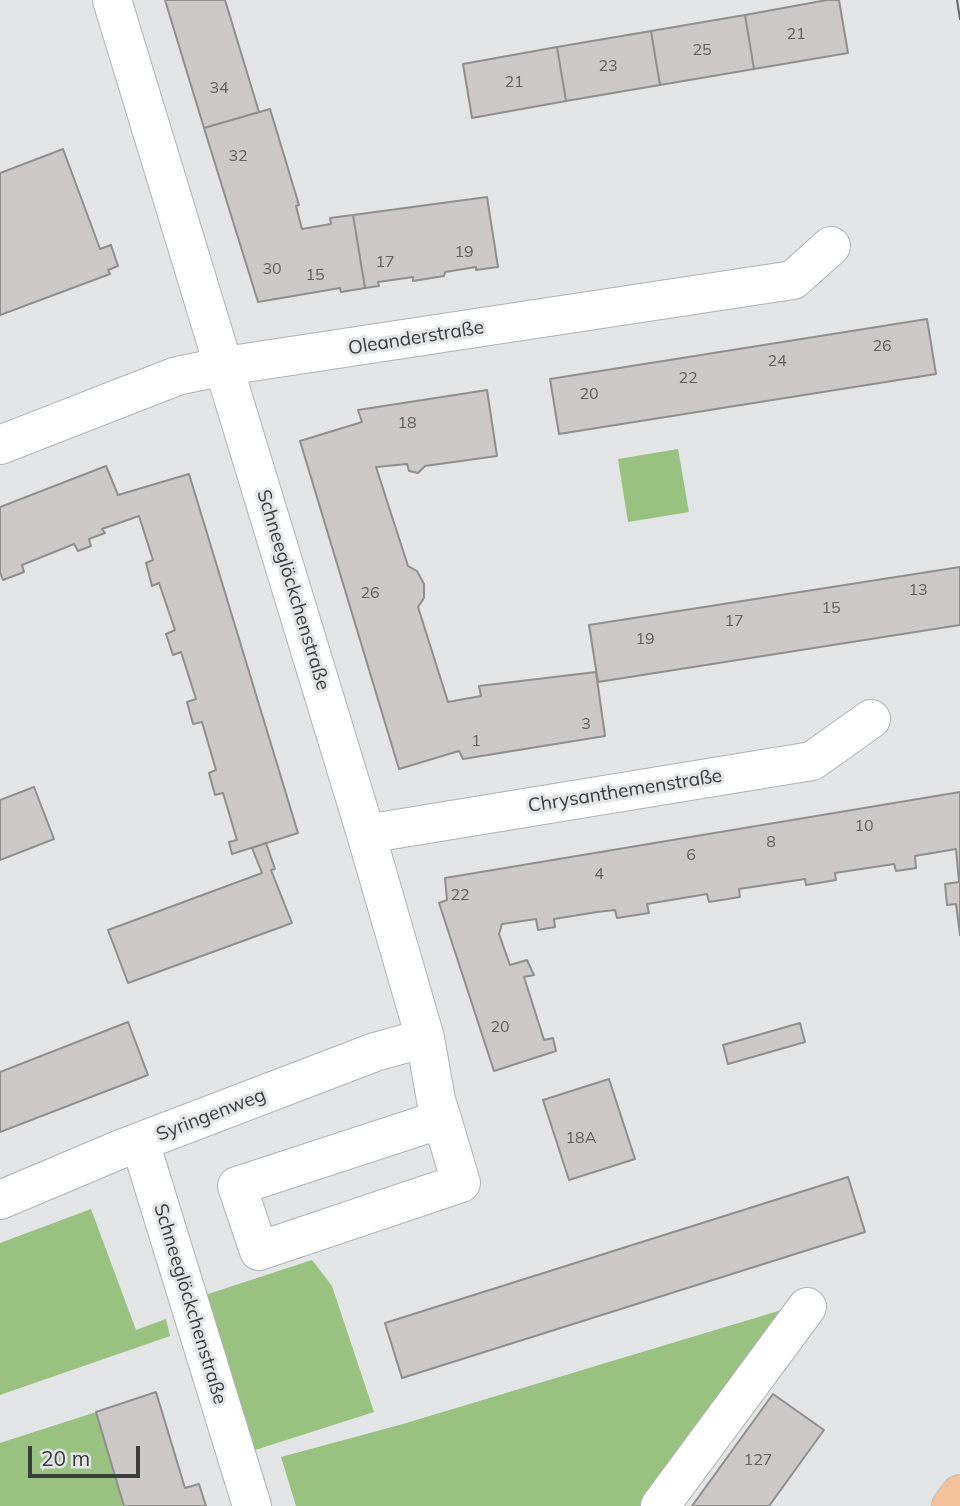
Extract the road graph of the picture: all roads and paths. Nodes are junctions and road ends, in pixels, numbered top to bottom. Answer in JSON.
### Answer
{"nodes":[{"id":1,"x":112,"y":0,"type":"edge"},
{"id":2,"x":831,"y":246,"type":"dead end"},
{"id":3,"x":225,"y":366,"type":"junction"},
{"id":4,"x":0,"y":444,"type":"edge"},
{"id":5,"x":871,"y":719,"type":"dead end"},
{"id":6,"x":366,"y":834,"type":"junction"},
{"id":7,"x":425,"y":1038,"type":"junction"},
{"id":8,"x":442,"y":1119,"type":"junction"},
{"id":9,"x":140,"y":1142,"type":"junction"},
{"id":10,"x":0,"y":1200,"type":"edge"},
{"id":11,"x":807,"y":1307,"type":"dead end"},
{"id":12,"x":960,"y":1494,"type":"edge"},
{"id":13,"x":253,"y":1506,"type":"edge"},
{"id":14,"x":660,"y":1506,"type":"edge"},
{"id":15,"x":951,"y":1506,"type":"edge"}],
"edges":[{"from":1,"to":3,"type":"street","name":"Schneeglöckchenstraße"},
{"from":2,"to":3,"type":"street","name":"Oleanderstraße"},
{"from":3,"to":4,"type":"street","name":"Oleanderstraße"},
{"from":3,"to":6,"type":"street","name":"Schneeglöckchenstraße"},
{"from":5,"to":6,"type":"street","name":"Chrysanthemenstraße"},
{"from":6,"to":7,"type":"street","name":"Schneeglöckchenstraße"},
{"from":7,"to":8,"type":"street","name":"Schneeglöckchenstraße"},
{"from":7,"to":9,"type":"street","name":"Syringenweg"},
{"from":8,"to":8,"type":"street","name":"Schneeglöckchenstraße"},
{"from":9,"to":10,"type":"street","name":"Syringenweg"},
{"from":9,"to":13,"type":"street","name":"Schneeglöckchenstraße"},
{"from":11,"to":14,"type":"street"},
{"from":12,"to":15,"type":"main road"}]}
